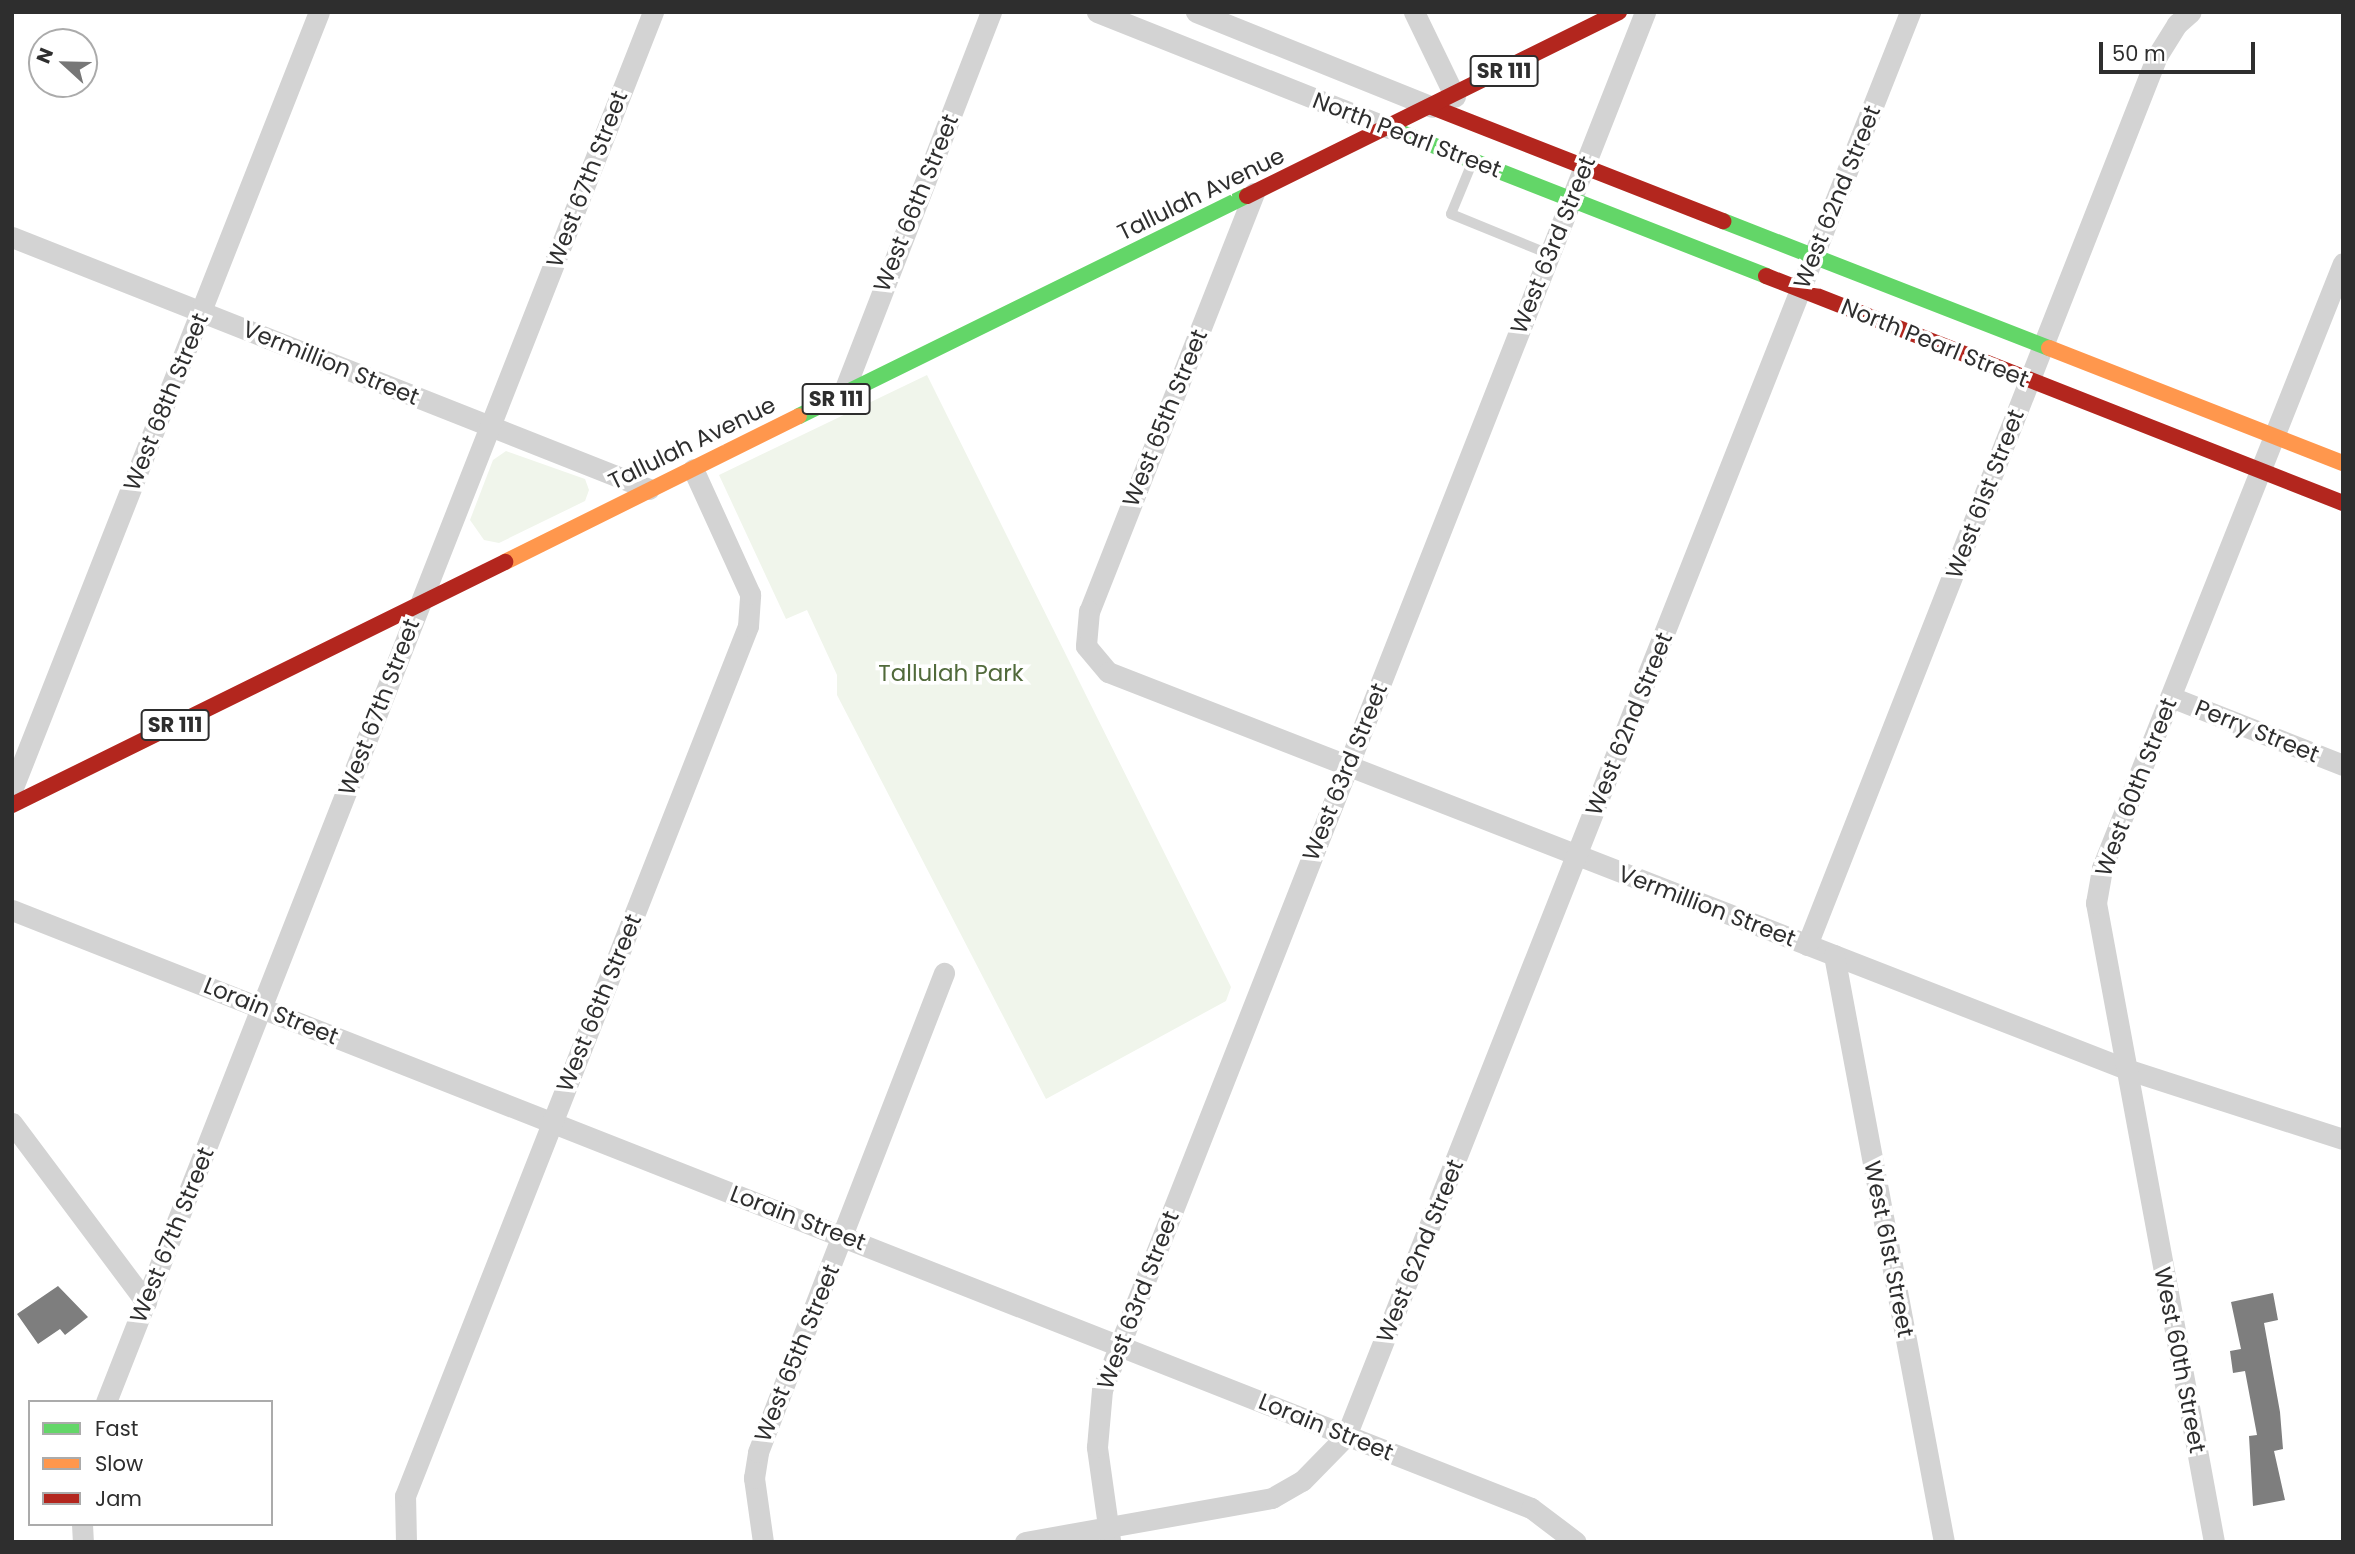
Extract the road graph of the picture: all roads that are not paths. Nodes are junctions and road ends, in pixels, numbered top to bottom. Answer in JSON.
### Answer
{"nodes":[{"id":1,"x":319,"y":12,"type":"edge"},
{"id":2,"x":653,"y":12,"type":"edge"},
{"id":3,"x":991,"y":12,"type":"edge"},
{"id":4,"x":1097,"y":12,"type":"edge"},
{"id":5,"x":1196,"y":12,"type":"edge"},
{"id":6,"x":1414,"y":12,"type":"edge"},
{"id":7,"x":1619,"y":12,"type":"edge"},
{"id":8,"x":1644,"y":12,"type":"edge"},
{"id":9,"x":1910,"y":12,"type":"edge"},
{"id":10,"x":2191,"y":12,"type":"edge"},
{"id":11,"x":1455,"y":97,"type":"junction"},
{"id":12,"x":1433,"y":107,"type":"junction"},
{"id":13,"x":1389,"y":128,"type":"junction"},
{"id":14,"x":1473,"y":161,"type":"junction"},
{"id":15,"x":1584,"y":166,"type":"junction"},
{"id":16,"x":1254,"y":193,"type":"junction"},
{"id":17,"x":1571,"y":199,"type":"junction"},
{"id":18,"x":12,"y":237,"type":"edge"},
{"id":19,"x":1549,"y":254,"type":"junction"},
{"id":20,"x":1814,"y":256,"type":"junction"},
{"id":21,"x":2343,"y":263,"type":"edge"},
{"id":22,"x":1800,"y":290,"type":"junction"},
{"id":23,"x":202,"y":312,"type":"junction"},
{"id":24,"x":2042,"y":346,"type":"junction"},
{"id":25,"x":2029,"y":380,"type":"junction"},
{"id":26,"x":842,"y":396,"type":"junction"},
{"id":27,"x":490,"y":426,"type":"junction"},
{"id":28,"x":2271,"y":435,"type":"junction"},
{"id":29,"x":2343,"y":463,"type":"edge"},
{"id":30,"x":693,"y":469,"type":"junction"},
{"id":31,"x":2258,"y":470,"type":"junction"},
{"id":32,"x":649,"y":489,"type":"junction"},
{"id":33,"x":2343,"y":503,"type":"edge"},
{"id":34,"x":421,"y":601,"type":"junction"},
{"id":35,"x":1086,"y":646,"type":"joint"},
{"id":36,"x":2171,"y":696,"type":"junction"},
{"id":37,"x":1348,"y":764,"type":"junction"},
{"id":38,"x":2343,"y":765,"type":"edge"},
{"id":39,"x":12,"y":790,"type":"edge"},
{"id":40,"x":12,"y":805,"type":"edge"},
{"id":41,"x":1577,"y":855,"type":"junction"},
{"id":42,"x":12,"y":910,"type":"edge"},
{"id":43,"x":1807,"y":945,"type":"junction"},
{"id":44,"x":1834,"y":955,"type":"junction"},
{"id":45,"x":944,"y":973,"type":"dead end"},
{"id":46,"x":262,"y":1008,"type":"junction"},
{"id":47,"x":2126,"y":1069,"type":"junction"},
{"id":48,"x":12,"y":1123,"type":"edge"},
{"id":49,"x":552,"y":1123,"type":"junction"},
{"id":50,"x":2343,"y":1139,"type":"edge"},
{"id":51,"x":844,"y":1236,"type":"junction"},
{"id":52,"x":146,"y":1302,"type":"junction"},
{"id":53,"x":1119,"y":1346,"type":"junction"},
{"id":54,"x":107,"y":1400,"type":"edge"},
{"id":55,"x":1346,"y":1436,"type":"junction"},
{"id":56,"x":1110,"y":1535,"type":"edge"},
{"id":57,"x":406,"y":1542,"type":"edge"},
{"id":58,"x":763,"y":1542,"type":"edge"},
{"id":59,"x":1025,"y":1542,"type":"edge"},
{"id":60,"x":1576,"y":1542,"type":"edge"},
{"id":61,"x":1944,"y":1542,"type":"edge"},
{"id":62,"x":2214,"y":1542,"type":"edge"}],
"edges":[{"from":1,"to":23,"type":"street","name":"West 68th Street"},
{"from":2,"to":27,"type":"street","name":"West 67th Street"},
{"from":3,"to":26,"type":"street","name":"West 66th Street"},
{"from":4,"to":13,"type":"street","name":"North Pearl Street"},
{"from":5,"to":12,"type":"street","name":"North Pearl Street"},
{"from":6,"to":11,"type":"street"},
{"from":7,"to":11,"type":"street","name":"Tallulah Avenue","number":"SR 111"},
{"from":8,"to":15,"type":"street","name":"West 63rd Street"},
{"from":9,"to":20,"type":"street","name":"West 62nd Street"},
{"from":10,"to":24,"type":"street","name":"West 61st Street"},
{"from":11,"to":12,"type":"street","name":"Tallulah Avenue","number":"SR 111"},
{"from":12,"to":13,"type":"street","name":"Tallulah Avenue","number":"SR 111"},
{"from":12,"to":15,"type":"street","name":"North Pearl Street"},
{"from":13,"to":14,"type":"street","name":"North Pearl Street"},
{"from":13,"to":16,"type":"street","name":"Tallulah Avenue","number":"SR 111"},
{"from":14,"to":17,"type":"street","name":"North Pearl Street"},
{"from":14,"to":19,"type":"lane"},
{"from":15,"to":17,"type":"street","name":"West 63rd Street"},
{"from":15,"to":20,"type":"street","name":"North Pearl Street"},
{"from":16,"to":26,"type":"street","name":"Tallulah Avenue","number":"SR 111"},
{"from":16,"to":35,"type":"street","name":"West 65th Street"},
{"from":17,"to":19,"type":"street","name":"West 63rd Street"},
{"from":17,"to":22,"type":"street","name":"North Pearl Street"},
{"from":18,"to":23,"type":"street","name":"Vermillion Street"},
{"from":19,"to":37,"type":"street","name":"West 63rd Street"},
{"from":20,"to":22,"type":"street","name":"West 62nd Street"},
{"from":20,"to":24,"type":"street","name":"North Pearl Street"},
{"from":21,"to":28,"type":"street","name":"West 60th Street"},
{"from":22,"to":25,"type":"street","name":"North Pearl Street"},
{"from":22,"to":41,"type":"street","name":"West 62nd Street"},
{"from":23,"to":27,"type":"street","name":"Vermillion Street"},
{"from":23,"to":39,"type":"street","name":"West 68th Street"},
{"from":24,"to":25,"type":"street","name":"West 61st Street"},
{"from":24,"to":28,"type":"street","name":"North Pearl Street"},
{"from":25,"to":31,"type":"street","name":"North Pearl Street"},
{"from":25,"to":43,"type":"street","name":"West 61st Street"},
{"from":26,"to":30,"type":"street","name":"Tallulah Avenue","number":"SR 111"},
{"from":27,"to":32,"type":"street","name":"Vermillion Street"},
{"from":27,"to":34,"type":"street","name":"West 67th Street"},
{"from":28,"to":29,"type":"street","name":"North Pearl Street"},
{"from":28,"to":31,"type":"street","name":"West 60th Street"},
{"from":30,"to":32,"type":"street","name":"Tallulah Avenue","number":"SR 111"},
{"from":30,"to":49,"type":"street","name":"West 66th Street"},
{"from":31,"to":33,"type":"street","name":"North Pearl Street"},
{"from":31,"to":36,"type":"street","name":"West 60th Street"},
{"from":32,"to":34,"type":"street","name":"Tallulah Avenue","number":"SR 111"},
{"from":34,"to":40,"type":"street","name":"Tallulah Avenue","number":"SR 111"},
{"from":34,"to":46,"type":"street","name":"West 67th Street"},
{"from":35,"to":37,"type":"street","name":"Vermillion Street"},
{"from":36,"to":38,"type":"street","name":"Perry Street"},
{"from":36,"to":47,"type":"street","name":"West 60th Street"},
{"from":37,"to":41,"type":"street","name":"Vermillion Street"},
{"from":37,"to":53,"type":"street","name":"West 63rd Street"},
{"from":41,"to":43,"type":"street","name":"Vermillion Street"},
{"from":41,"to":55,"type":"street","name":"West 62nd Street"},
{"from":42,"to":46,"type":"street","name":"Lorain Street"},
{"from":43,"to":44,"type":"street","name":"Vermillion Street"},
{"from":44,"to":47,"type":"street","name":"Vermillion Street"},
{"from":44,"to":61,"type":"street","name":"West 61st Street"},
{"from":45,"to":51,"type":"street","name":"West 65th Street"},
{"from":46,"to":49,"type":"street","name":"Lorain Street"},
{"from":46,"to":52,"type":"street","name":"West 67th Street"},
{"from":47,"to":50,"type":"street","name":"Vermillion Street"},
{"from":47,"to":62,"type":"street","name":"West 60th Street"},
{"from":48,"to":52,"type":"street"},
{"from":49,"to":51,"type":"street","name":"Lorain Street"},
{"from":49,"to":57,"type":"street","name":"West 66th Street"},
{"from":51,"to":53,"type":"street","name":"Lorain Street"},
{"from":51,"to":58,"type":"street","name":"West 65th Street"},
{"from":52,"to":54,"type":"street","name":"West 67th Street"},
{"from":53,"to":55,"type":"street","name":"Lorain Street"},
{"from":53,"to":56,"type":"street","name":"West 63rd Street"},
{"from":55,"to":56,"type":"street"},
{"from":55,"to":60,"type":"street","name":"Lorain Street"},
{"from":56,"to":59,"type":"street"}]}
